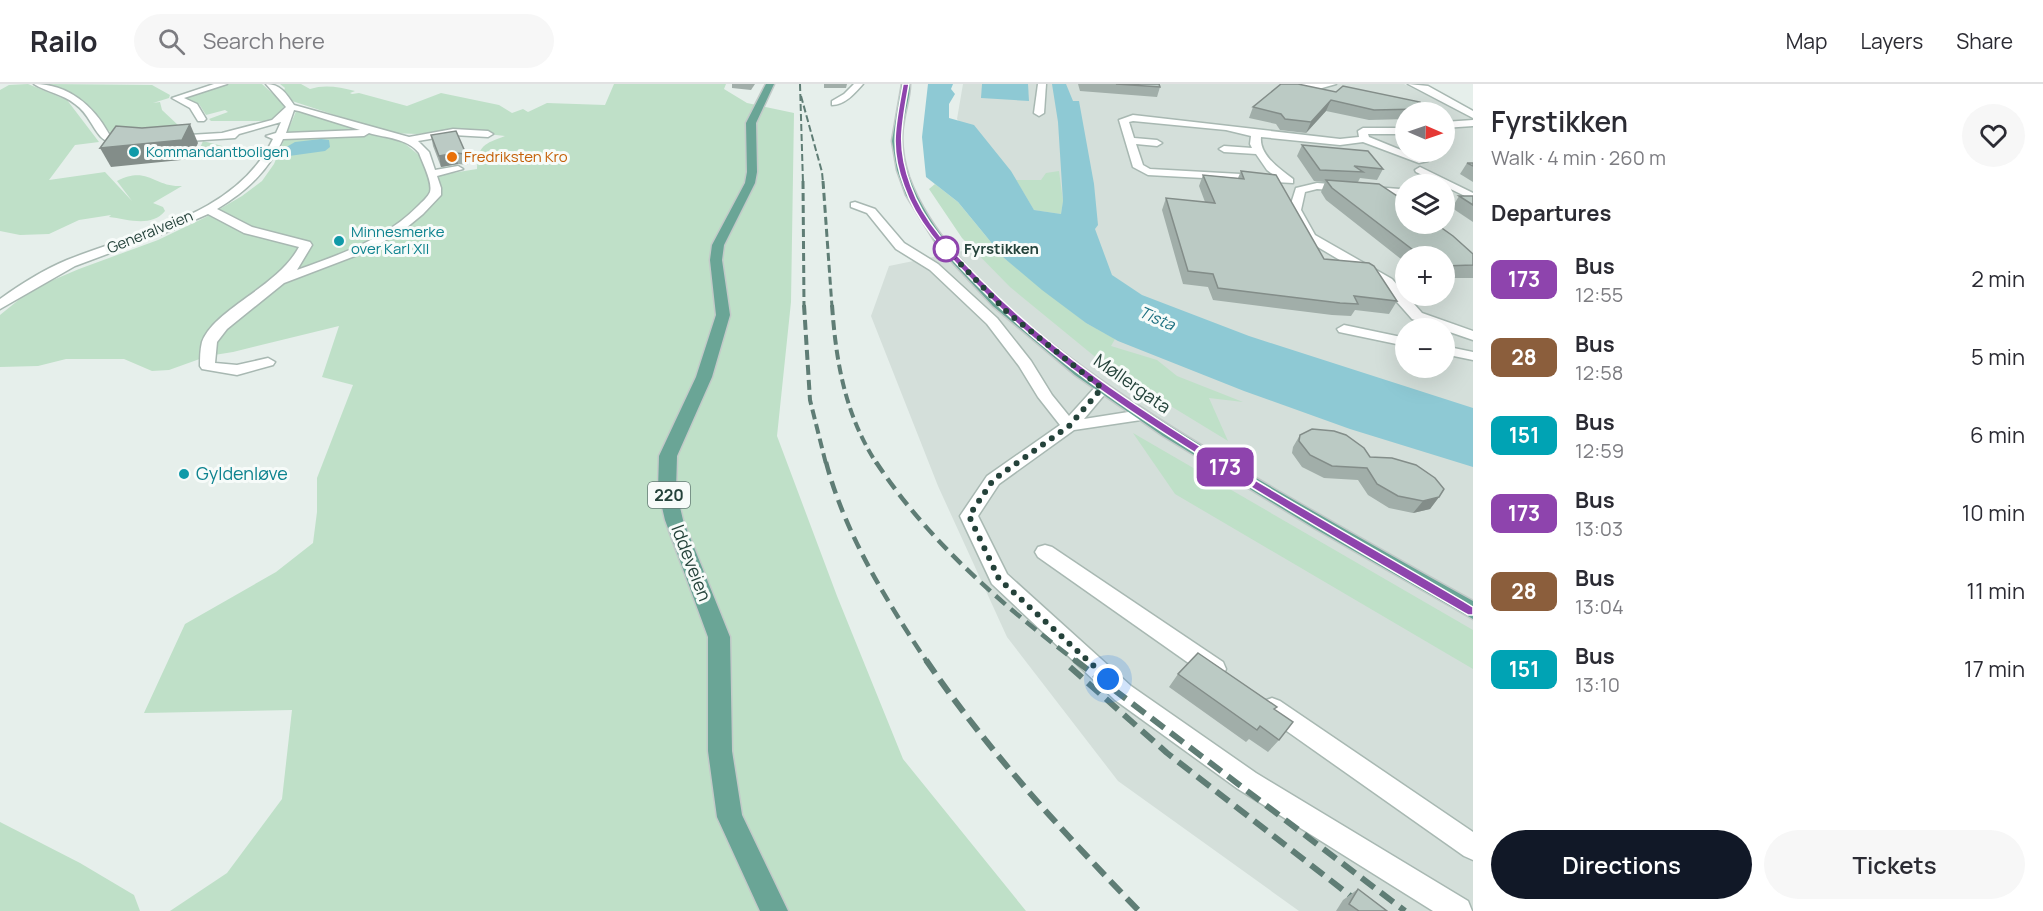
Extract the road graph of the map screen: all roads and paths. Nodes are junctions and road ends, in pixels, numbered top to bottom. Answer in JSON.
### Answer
{"nodes":[{"id":1,"x":38,"y":84,"type":"edge"},
{"id":2,"x":223,"y":84,"type":"edge"},
{"id":3,"x":270,"y":84,"type":"edge"},
{"id":4,"x":770,"y":84,"type":"edge"},
{"id":5,"x":859,"y":84,"type":"edge"},
{"id":6,"x":906,"y":84,"type":"edge"},
{"id":7,"x":1042,"y":84,"type":"edge"},
{"id":8,"x":1292,"y":84,"type":"edge"},
{"id":9,"x":1332,"y":84,"type":"edge"},
{"id":10,"x":1412,"y":84,"type":"edge"},
{"id":11,"x":1469,"y":100,"type":"dead end"},
{"id":12,"x":1450,"y":102,"type":"edge"},
{"id":13,"x":835,"y":104,"type":"dead end"},
{"id":14,"x":1455,"y":105,"type":"joint"},
{"id":15,"x":291,"y":107,"type":"junction"},
{"id":16,"x":1039,"y":113,"type":"dead end"},
{"id":17,"x":1473,"y":115,"type":"edge"},
{"id":18,"x":201,"y":119,"type":"dead end"},
{"id":19,"x":1473,"y":123,"type":"edge"},
{"id":20,"x":1455,"y":124,"type":"edge"},
{"id":21,"x":1395,"y":131,"type":"edge"},
{"id":22,"x":375,"y":132,"type":"junction"},
{"id":23,"x":488,"y":134,"type":"dead end"},
{"id":24,"x":1256,"y":134,"type":"junction"},
{"id":25,"x":225,"y":135,"type":"junction"},
{"id":26,"x":280,"y":136,"type":"junction"},
{"id":27,"x":1364,"y":139,"type":"junction"},
{"id":28,"x":159,"y":140,"type":"edge"},
{"id":29,"x":409,"y":140,"type":"junction"},
{"id":30,"x":1130,"y":141,"type":"junction"},
{"id":31,"x":136,"y":142,"type":"edge"},
{"id":32,"x":1157,"y":143,"type":"dead end"},
{"id":33,"x":1224,"y":149,"type":"dead end"},
{"id":34,"x":1260,"y":151,"type":"junction"},
{"id":35,"x":1395,"y":151,"type":"edge"},
{"id":36,"x":1424,"y":162,"type":"edge"},
{"id":37,"x":458,"y":169,"type":"edge"},
{"id":38,"x":432,"y":174,"type":"junction"},
{"id":39,"x":1287,"y":180,"type":"junction"},
{"id":40,"x":1300,"y":190,"type":"junction"},
{"id":41,"x":1395,"y":192,"type":"edge"},
{"id":42,"x":1473,"y":197,"type":"edge"},
{"id":43,"x":855,"y":205,"type":"dead end"},
{"id":44,"x":208,"y":208,"type":"junction"},
{"id":45,"x":280,"y":280,"type":"junction"},
{"id":46,"x":0,"y":304,"type":"edge"},
{"id":47,"x":1344,"y":329,"type":"dead end"},
{"id":48,"x":1473,"y":336,"type":"edge"},
{"id":49,"x":1395,"y":340,"type":"edge"},
{"id":50,"x":1455,"y":352,"type":"edge"},
{"id":51,"x":1473,"y":356,"type":"edge"},
{"id":52,"x":268,"y":362,"type":"dead end"},
{"id":53,"x":1102,"y":388,"type":"junction"},
{"id":54,"x":1141,"y":415,"type":"junction"},
{"id":55,"x":1069,"y":426,"type":"junction"},
{"id":56,"x":1045,"y":552,"type":"dead end"},
{"id":57,"x":1473,"y":611,"type":"edge"},
{"id":58,"x":1230,"y":679,"type":"edge"},
{"id":59,"x":1259,"y":699,"type":"edge"},
{"id":60,"x":1473,"y":847,"type":"edge"},
{"id":61,"x":774,"y":911,"type":"edge"},
{"id":62,"x":1458,"y":911,"type":"edge"}],
"edges":[{"from":1,"to":31,"type":"street"},
{"from":2,"to":18,"type":"street"},
{"from":3,"to":15,"type":"street"},
{"from":4,"to":61,"type":"main road","name":"Iddeveien","number":"220"},
{"from":5,"to":13,"type":"street"},
{"from":6,"to":53,"type":"main road","name":"Møllergata"},
{"from":7,"to":16,"type":"street"},
{"from":8,"to":9,"type":"street"},
{"from":10,"to":12,"type":"street"},
{"from":11,"to":14,"type":"street"},
{"from":14,"to":17,"type":"street"},
{"from":15,"to":22,"type":"street"},
{"from":15,"to":25,"type":"street"},
{"from":15,"to":26,"type":"street","name":"Generalveien"},
{"from":19,"to":20,"type":"street"},
{"from":21,"to":27,"type":"street"},
{"from":22,"to":26,"type":"street"},
{"from":22,"to":29,"type":"street"},
{"from":23,"to":29,"type":"street"},
{"from":24,"to":27,"type":"street"},
{"from":24,"to":30,"type":"street"},
{"from":24,"to":34,"type":"street"},
{"from":25,"to":26,"type":"street"},
{"from":25,"to":28,"type":"street"},
{"from":26,"to":44,"type":"street","name":"Generalveien"},
{"from":27,"to":35,"type":"street"},
{"from":29,"to":38,"type":"street"},
{"from":30,"to":32,"type":"street"},
{"from":30,"to":39,"type":"street"},
{"from":33,"to":34,"type":"street"},
{"from":34,"to":39,"type":"street"},
{"from":36,"to":42,"type":"street"},
{"from":37,"to":38,"type":"street"},
{"from":38,"to":45,"type":"street"},
{"from":39,"to":40,"type":"street"},
{"from":40,"to":41,"type":"street"},
{"from":40,"to":48,"type":"street"},
{"from":43,"to":55,"type":"street"},
{"from":44,"to":45,"type":"street"},
{"from":44,"to":46,"type":"street","name":"Generalveien"},
{"from":45,"to":52,"type":"street"},
{"from":47,"to":49,"type":"street"},
{"from":50,"to":51,"type":"street"},
{"from":53,"to":54,"type":"main road","name":"Møllergata"},
{"from":53,"to":55,"type":"street"},
{"from":54,"to":55,"type":"street"},
{"from":54,"to":57,"type":"main road","name":"Møllergata"},
{"from":55,"to":62,"type":"street"},
{"from":56,"to":58,"type":"street"},
{"from":59,"to":60,"type":"street"}]}
